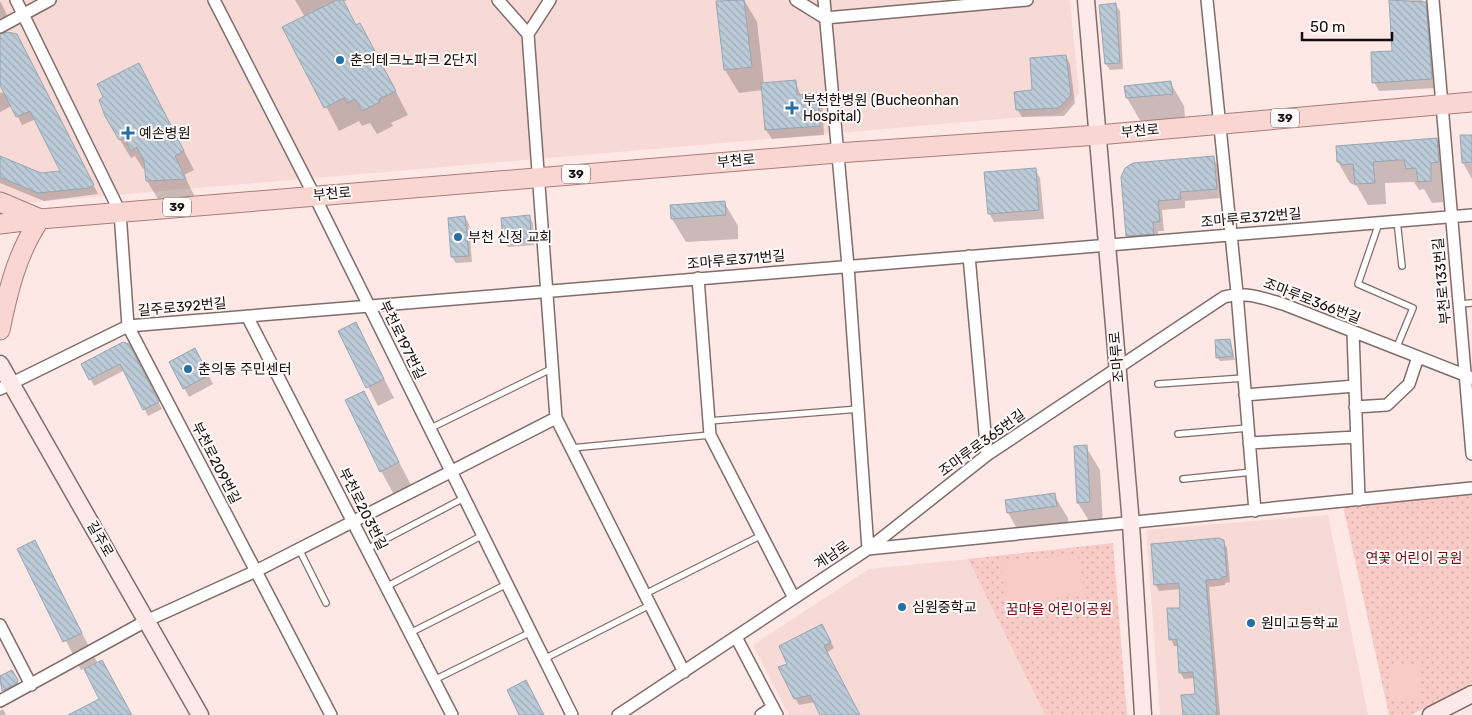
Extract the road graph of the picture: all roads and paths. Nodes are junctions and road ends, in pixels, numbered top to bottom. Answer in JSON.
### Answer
{"nodes":[{"id":1,"x":16,"y":0,"type":"edge"},
{"id":2,"x":50,"y":0,"type":"edge"},
{"id":3,"x":214,"y":0,"type":"edge"},
{"id":4,"x":498,"y":0,"type":"edge"},
{"id":5,"x":550,"y":0,"type":"edge"},
{"id":6,"x":796,"y":0,"type":"edge"},
{"id":7,"x":824,"y":0,"type":"edge"},
{"id":8,"x":1027,"y":0,"type":"edge"},
{"id":9,"x":1086,"y":0,"type":"edge"},
{"id":10,"x":1207,"y":0,"type":"edge"},
{"id":11,"x":1433,"y":0,"type":"edge"},
{"id":12,"x":23,"y":14,"type":"junction"},
{"id":13,"x":825,"y":18,"type":"junction"},
{"id":14,"x":0,"y":27,"type":"edge"},
{"id":15,"x":528,"y":34,"type":"junction"},
{"id":16,"x":1472,"y":102,"type":"edge"},
{"id":17,"x":1442,"y":105,"type":"junction"},
{"id":18,"x":1219,"y":124,"type":"junction"},
{"id":19,"x":1098,"y":135,"type":"junction"},
{"id":20,"x":837,"y":153,"type":"junction"},
{"id":21,"x":539,"y":177,"type":"junction"},
{"id":22,"x":314,"y":195,"type":"junction"},
{"id":23,"x":0,"y":202,"type":"edge"},
{"id":24,"x":120,"y":212,"type":"junction"},
{"id":25,"x":1472,"y":215,"type":"edge"},
{"id":26,"x":1451,"y":217,"type":"junction"},
{"id":27,"x":40,"y":219,"type":"junction"},
{"id":28,"x":1397,"y":221,"type":"junction"},
{"id":29,"x":1380,"y":223,"type":"junction"},
{"id":30,"x":0,"y":224,"type":"edge"},
{"id":31,"x":1231,"y":235,"type":"junction"},
{"id":32,"x":1107,"y":244,"type":"junction"},
{"id":33,"x":969,"y":256,"type":"junction"},
{"id":34,"x":848,"y":266,"type":"junction"},
{"id":35,"x":1402,"y":266,"type":"dead end"},
{"id":36,"x":698,"y":278,"type":"junction"},
{"id":37,"x":547,"y":291,"type":"junction"},
{"id":38,"x":1237,"y":293,"type":"junction"},
{"id":39,"x":1472,"y":302,"type":"edge"},
{"id":40,"x":1459,"y":304,"type":"junction"},
{"id":41,"x":368,"y":306,"type":"junction"},
{"id":42,"x":247,"y":316,"type":"junction"},
{"id":43,"x":128,"y":326,"type":"junction"},
{"id":44,"x":0,"y":330,"type":"edge"},
{"id":45,"x":1353,"y":332,"type":"junction"},
{"id":46,"x":1396,"y":349,"type":"junction"},
{"id":47,"x":1418,"y":357,"type":"junction"},
{"id":48,"x":0,"y":364,"type":"edge"},
{"id":49,"x":1117,"y":367,"type":"junction"},
{"id":50,"x":553,"y":368,"type":"junction"},
{"id":51,"x":1468,"y":377,"type":"edge"},
{"id":52,"x":1244,"y":378,"type":"junction"},
{"id":53,"x":1158,"y":384,"type":"dead end"},
{"id":54,"x":6,"y":386,"type":"edge"},
{"id":55,"x":1355,"y":386,"type":"junction"},
{"id":56,"x":1245,"y":395,"type":"junction"},
{"id":57,"x":1356,"y":408,"type":"junction"},
{"id":58,"x":859,"y":409,"type":"junction"},
{"id":59,"x":556,"y":418,"type":"junction"},
{"id":60,"x":709,"y":421,"type":"junction"},
{"id":61,"x":1248,"y":428,"type":"junction"},
{"id":62,"x":430,"y":429,"type":"junction"},
{"id":63,"x":710,"y":434,"type":"junction"},
{"id":64,"x":1178,"y":434,"type":"dead end"},
{"id":65,"x":1356,"y":437,"type":"junction"},
{"id":66,"x":1249,"y":443,"type":"junction"},
{"id":67,"x":571,"y":448,"type":"junction"},
{"id":68,"x":1472,"y":454,"type":"edge"},
{"id":69,"x":987,"y":455,"type":"junction"},
{"id":70,"x":451,"y":471,"type":"junction"},
{"id":71,"x":1252,"y":472,"type":"junction"},
{"id":72,"x":1183,"y":479,"type":"dead end"},
{"id":73,"x":1472,"y":488,"type":"edge"},
{"id":74,"x":464,"y":498,"type":"junction"},
{"id":75,"x":1359,"y":500,"type":"junction"},
{"id":76,"x":1255,"y":511,"type":"junction"},
{"id":77,"x":352,"y":521,"type":"junction"},
{"id":78,"x":1131,"y":524,"type":"junction"},
{"id":79,"x":483,"y":535,"type":"junction"},
{"id":80,"x":762,"y":535,"type":"junction"},
{"id":81,"x":299,"y":549,"type":"junction"},
{"id":82,"x":367,"y":549,"type":"junction"},
{"id":83,"x":868,"y":550,"type":"junction"},
{"id":84,"x":256,"y":571,"type":"junction"},
{"id":85,"x":507,"y":584,"type":"junction"},
{"id":86,"x":386,"y":587,"type":"junction"},
{"id":87,"x":794,"y":598,"type":"junction"},
{"id":88,"x":647,"y":599,"type":"junction"},
{"id":89,"x":326,"y":602,"type":"dead end"},
{"id":90,"x":146,"y":621,"type":"junction"},
{"id":91,"x":0,"y":625,"type":"edge"},
{"id":92,"x":531,"y":632,"type":"junction"},
{"id":93,"x":410,"y":633,"type":"junction"},
{"id":94,"x":736,"y":637,"type":"junction"},
{"id":95,"x":544,"y":659,"type":"junction"},
{"id":96,"x":684,"y":672,"type":"junction"},
{"id":97,"x":434,"y":680,"type":"junction"},
{"id":98,"x":31,"y":685,"type":"junction"},
{"id":99,"x":1472,"y":694,"type":"edge"},
{"id":100,"x":0,"y":701,"type":"edge"},
{"id":101,"x":775,"y":711,"type":"edge"},
{"id":102,"x":200,"y":715,"type":"edge"},
{"id":103,"x":331,"y":715,"type":"edge"},
{"id":104,"x":452,"y":715,"type":"edge"},
{"id":105,"x":572,"y":715,"type":"edge"},
{"id":106,"x":618,"y":715,"type":"edge"},
{"id":107,"x":761,"y":715,"type":"edge"},
{"id":108,"x":1143,"y":715,"type":"edge"},
{"id":109,"x":1431,"y":715,"type":"edge"}],
"edges":[{"from":1,"to":12,"type":"street"},
{"from":2,"to":12,"type":"street"},
{"from":3,"to":22,"type":"street","name":"부천로197번길"},
{"from":4,"to":15,"type":"street"},
{"from":5,"to":15,"type":"street"},
{"from":6,"to":13,"type":"street"},
{"from":7,"to":13,"type":"street"},
{"from":8,"to":13,"type":"street"},
{"from":9,"to":19,"type":"street","name":"조마루로"},
{"from":10,"to":18,"type":"street"},
{"from":11,"to":17,"type":"street","name":"부천로133번길"},
{"from":12,"to":14,"type":"street"},
{"from":12,"to":24,"type":"street"},
{"from":13,"to":20,"type":"street"},
{"from":15,"to":21,"type":"street"},
{"from":16,"to":17,"type":"main road","name":"부천로","number":"39"},
{"from":17,"to":18,"type":"main road","name":"부천로","number":"39"},
{"from":17,"to":26,"type":"street","name":"부천로133번길"},
{"from":18,"to":19,"type":"main road","name":"부천로","number":"39"},
{"from":18,"to":31,"type":"street"},
{"from":19,"to":20,"type":"main road","name":"부천로","number":"39"},
{"from":19,"to":32,"type":"street","name":"조마루로"},
{"from":20,"to":21,"type":"main road","name":"부천로","number":"39"},
{"from":20,"to":34,"type":"street"},
{"from":21,"to":22,"type":"main road","name":"부천로","number":"39"},
{"from":21,"to":37,"type":"street"},
{"from":22,"to":24,"type":"main road","name":"부천로","number":"39"},
{"from":22,"to":41,"type":"street","name":"부천로197번길"},
{"from":23,"to":27,"type":"main road"},
{"from":24,"to":27,"type":"main road","name":"부천로","number":"39"},
{"from":24,"to":43,"type":"street","name":"부천로209번길"},
{"from":25,"to":26,"type":"street","name":"조마루로372번길"},
{"from":26,"to":28,"type":"street","name":"조마루로372번길"},
{"from":26,"to":40,"type":"street","name":"부천로133번길"},
{"from":27,"to":30,"type":"main road","name":"부천로","number":"39"},
{"from":27,"to":44,"type":"main road"},
{"from":28,"to":29,"type":"street","name":"조마루로372번길"},
{"from":28,"to":35,"type":"lane"},
{"from":29,"to":31,"type":"street","name":"조마루로372번길"},
{"from":29,"to":46,"type":"lane"},
{"from":31,"to":32,"type":"street","name":"조마루로372번길"},
{"from":31,"to":38,"type":"street"},
{"from":32,"to":33,"type":"street","name":"조마루로371번길"},
{"from":32,"to":49,"type":"street","name":"조마루로"},
{"from":33,"to":34,"type":"street","name":"조마루로371번길"},
{"from":33,"to":69,"type":"street"},
{"from":34,"to":36,"type":"street","name":"조마루로371번길"},
{"from":34,"to":58,"type":"street"},
{"from":36,"to":37,"type":"street","name":"조마루로371번길"},
{"from":36,"to":60,"type":"street"},
{"from":37,"to":41,"type":"street","name":"조마루로371번길"},
{"from":37,"to":50,"type":"street"},
{"from":38,"to":45,"type":"street","name":"조마루로366번길"},
{"from":38,"to":49,"type":"street"},
{"from":38,"to":52,"type":"street"},
{"from":39,"to":40,"type":"lane"},
{"from":40,"to":51,"type":"street","name":"부천로133번길"},
{"from":41,"to":42,"type":"street","name":"길주로392번길"},
{"from":41,"to":62,"type":"street","name":"부천로197번길"},
{"from":42,"to":43,"type":"street","name":"길주로392번길"},
{"from":42,"to":77,"type":"street","name":"부천로203번길"},
{"from":43,"to":54,"type":"street","name":"길주로392번길"},
{"from":43,"to":84,"type":"street","name":"부천로209번길"},
{"from":45,"to":46,"type":"street","name":"조마루로366번길"},
{"from":45,"to":55,"type":"street"},
{"from":46,"to":47,"type":"street","name":"조마루로366번길"},
{"from":47,"to":51,"type":"street","name":"조마루로366번길"},
{"from":47,"to":57,"type":"street"},
{"from":48,"to":54,"type":"street","name":"길주로"},
{"from":49,"to":69,"type":"street","name":"조마루로365번길"},
{"from":49,"to":78,"type":"street","name":"조마루로"},
{"from":50,"to":59,"type":"street"},
{"from":50,"to":62,"type":"lane"},
{"from":51,"to":68,"type":"street","name":"부천로133번길"},
{"from":52,"to":53,"type":"lane"},
{"from":52,"to":56,"type":"street"},
{"from":54,"to":90,"type":"street","name":"길주로"},
{"from":55,"to":56,"type":"street"},
{"from":55,"to":57,"type":"street"},
{"from":56,"to":61,"type":"street"},
{"from":57,"to":65,"type":"street"},
{"from":58,"to":60,"type":"lane"},
{"from":58,"to":83,"type":"street"},
{"from":59,"to":67,"type":"street"},
{"from":59,"to":70,"type":"street"},
{"from":60,"to":63,"type":"street"},
{"from":61,"to":64,"type":"lane"},
{"from":61,"to":66,"type":"street"},
{"from":62,"to":70,"type":"street","name":"부천로197번길"},
{"from":63,"to":67,"type":"lane"},
{"from":63,"to":80,"type":"street"},
{"from":65,"to":66,"type":"street"},
{"from":65,"to":75,"type":"street"},
{"from":66,"to":71,"type":"street"},
{"from":67,"to":88,"type":"street"},
{"from":69,"to":83,"type":"street","name":"조마루로365번길"},
{"from":70,"to":74,"type":"street","name":"부천로197번길"},
{"from":70,"to":77,"type":"street"},
{"from":71,"to":72,"type":"lane"},
{"from":71,"to":76,"type":"street"},
{"from":73,"to":75,"type":"street","name":"계남로"},
{"from":74,"to":79,"type":"street","name":"부천로197번길"},
{"from":74,"to":82,"type":"lane"},
{"from":75,"to":76,"type":"street","name":"계남로"},
{"from":76,"to":78,"type":"street","name":"계남로"},
{"from":77,"to":81,"type":"street"},
{"from":77,"to":82,"type":"street","name":"부천로203번길"},
{"from":78,"to":83,"type":"street","name":"계남로"},
{"from":78,"to":108,"type":"street","name":"조마루로"},
{"from":79,"to":85,"type":"street","name":"부천로197번길"},
{"from":79,"to":86,"type":"lane"},
{"from":80,"to":87,"type":"street"},
{"from":80,"to":88,"type":"lane"},
{"from":81,"to":84,"type":"street"},
{"from":81,"to":89,"type":"lane"},
{"from":82,"to":86,"type":"street","name":"부천로203번길"},
{"from":83,"to":87,"type":"street","name":"계남로"},
{"from":84,"to":90,"type":"street"},
{"from":84,"to":103,"type":"street","name":"부천로209번길"},
{"from":85,"to":92,"type":"street","name":"부천로197번길"},
{"from":85,"to":93,"type":"lane"},
{"from":86,"to":93,"type":"street","name":"부천로203번길"},
{"from":87,"to":94,"type":"street","name":"계남로"},
{"from":88,"to":95,"type":"lane"},
{"from":88,"to":96,"type":"street"},
{"from":90,"to":98,"type":"street"},
{"from":90,"to":102,"type":"street","name":"길주로"},
{"from":91,"to":98,"type":"street"},
{"from":92,"to":95,"type":"street","name":"부천로197번길"},
{"from":92,"to":97,"type":"lane"},
{"from":93,"to":97,"type":"street","name":"부천로203번길"},
{"from":94,"to":96,"type":"street","name":"계남로"},
{"from":94,"to":101,"type":"street"},
{"from":95,"to":105,"type":"street","name":"부천로197번길"},
{"from":96,"to":106,"type":"street","name":"계남로"},
{"from":97,"to":104,"type":"street","name":"부천로203번길"},
{"from":98,"to":100,"type":"street"},
{"from":99,"to":109,"type":"street"},
{"from":101,"to":107,"type":"street"}]}
